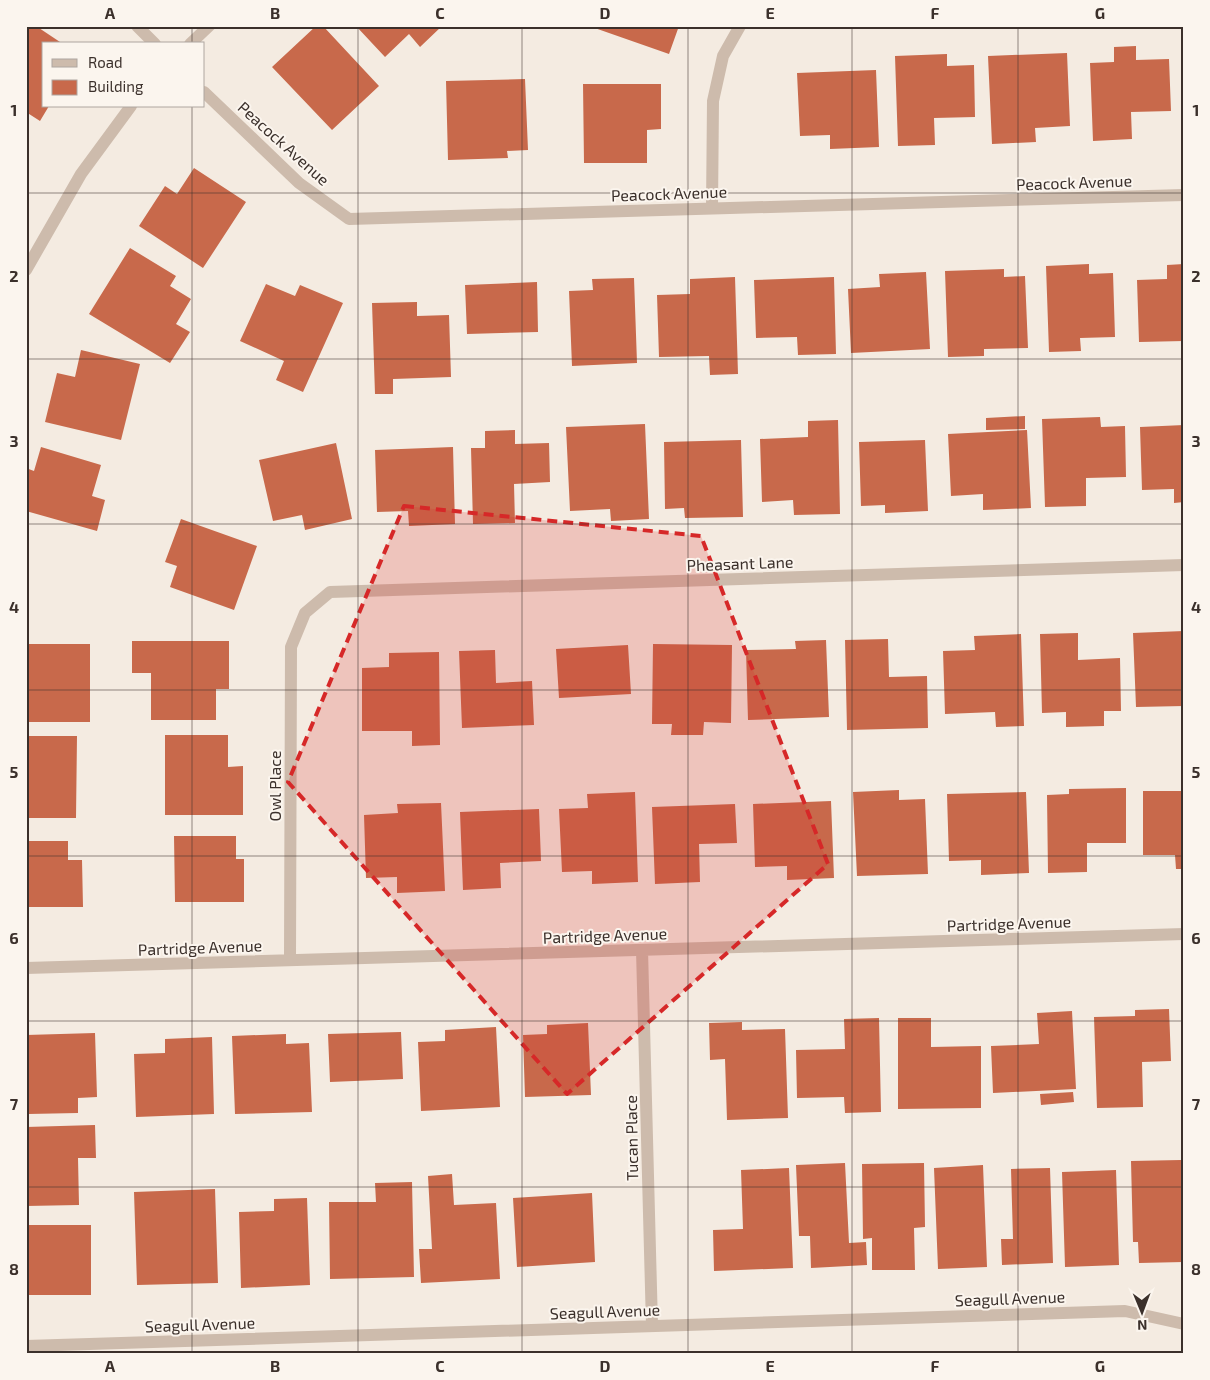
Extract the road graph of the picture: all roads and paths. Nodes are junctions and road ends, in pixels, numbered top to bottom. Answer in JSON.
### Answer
{"nodes":[{"id":1,"x":137,"y":26,"type":"edge"},
{"id":2,"x":209,"y":26,"type":"edge"},
{"id":3,"x":740,"y":26,"type":"edge"},
{"id":4,"x":152,"y":42,"type":"edge"},
{"id":5,"x":192,"y":42,"type":"edge"},
{"id":6,"x":205,"y":93,"type":"edge"},
{"id":7,"x":130,"y":108,"type":"edge"},
{"id":8,"x":1184,"y":196,"type":"edge"},
{"id":9,"x":712,"y":208,"type":"junction"},
{"id":10,"x":26,"y":270,"type":"edge"},
{"id":11,"x":1184,"y":565,"type":"edge"},
{"id":12,"x":304,"y":613,"type":"joint"},
{"id":13,"x":1184,"y":934,"type":"edge"},
{"id":14,"x":642,"y":950,"type":"junction"},
{"id":15,"x":290,"y":960,"type":"junction"},
{"id":16,"x":26,"y":968,"type":"edge"},
{"id":17,"x":1184,"y":1324,"type":"edge"},
{"id":18,"x":652,"y":1326,"type":"junction"},
{"id":19,"x":26,"y":1346,"type":"edge"}],
"edges":[{"from":1,"to":4,"type":"street"},
{"from":2,"to":5,"type":"street"},
{"from":3,"to":9,"type":"street"},
{"from":6,"to":9,"type":"street","name":"Peacock Avenue"},
{"from":7,"to":10,"type":"street"},
{"from":8,"to":9,"type":"street","name":"Peacock Avenue"},
{"from":11,"to":12,"type":"street","name":"Pheasant Lane"},
{"from":12,"to":15,"type":"street","name":"Owl Place"},
{"from":13,"to":14,"type":"street","name":"Partridge Avenue"},
{"from":14,"to":15,"type":"street","name":"Partridge Avenue"},
{"from":14,"to":18,"type":"street","name":"Tucan Place"},
{"from":15,"to":16,"type":"street","name":"Partridge Avenue"},
{"from":17,"to":18,"type":"street","name":"Seagull Avenue"},
{"from":18,"to":19,"type":"street","name":"Seagull Avenue"}]}
